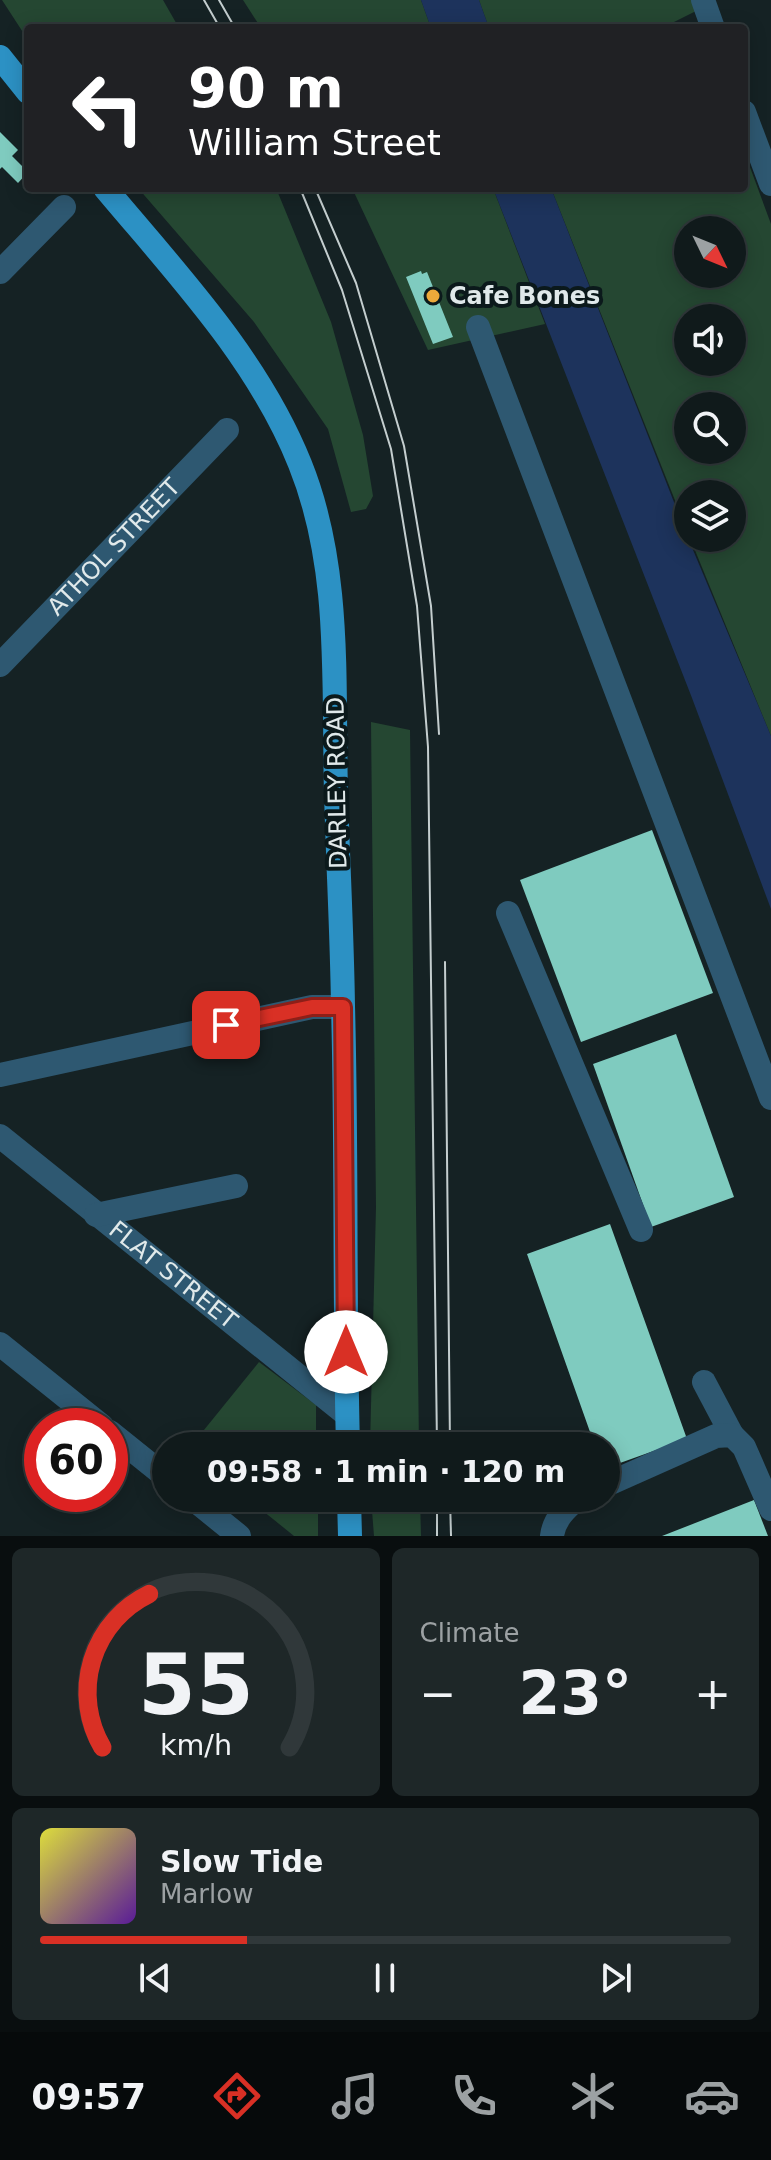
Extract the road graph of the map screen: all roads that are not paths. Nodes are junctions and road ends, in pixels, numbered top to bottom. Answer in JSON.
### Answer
{"nodes":[{"id":1,"x":703,"y":0,"type":"edge"},
{"id":2,"x":712,"y":24,"type":"edge"},
{"id":3,"x":0,"y":57,"type":"edge"},
{"id":4,"x":24,"y":87,"type":"edge"},
{"id":5,"x":748,"y":123,"type":"edge"},
{"id":6,"x":771,"y":184,"type":"edge"},
{"id":7,"x":108,"y":192,"type":"edge"},
{"id":8,"x":64,"y":207,"type":"dead end"},
{"id":9,"x":0,"y":272,"type":"edge"},
{"id":10,"x":478,"y":327,"type":"dead end"},
{"id":11,"x":227,"y":430,"type":"dead end"},
{"id":12,"x":0,"y":665,"type":"edge"},
{"id":13,"x":508,"y":913,"type":"dead end"},
{"id":14,"x":343,"y":1007,"type":"junction"},
{"id":15,"x":0,"y":1075,"type":"edge"},
{"id":16,"x":771,"y":1098,"type":"edge"},
{"id":17,"x":0,"y":1136,"type":"edge"},
{"id":18,"x":236,"y":1186,"type":"dead end"},
{"id":19,"x":96,"y":1215,"type":"junction"},
{"id":20,"x":641,"y":1230,"type":"dead end"},
{"id":21,"x":0,"y":1344,"type":"edge"},
{"id":22,"x":704,"y":1382,"type":"dead end"},
{"id":23,"x":80,"y":1408,"type":"edge"},
{"id":24,"x":347,"y":1415,"type":"junction"},
{"id":25,"x":348,"y":1432,"type":"edge"},
{"id":26,"x":732,"y":1435,"type":"junction"},
{"id":27,"x":128,"y":1446,"type":"edge"},
{"id":28,"x":152,"y":1466,"type":"edge"},
{"id":29,"x":620,"y":1479,"type":"edge"},
{"id":30,"x":771,"y":1508,"type":"edge"},
{"id":31,"x":209,"y":1512,"type":"edge"},
{"id":32,"x":349,"y":1512,"type":"edge"},
{"id":33,"x":562,"y":1512,"type":"edge"},
{"id":34,"x":239,"y":1536,"type":"edge"},
{"id":35,"x":350,"y":1536,"type":"edge"},
{"id":36,"x":552,"y":1536,"type":"edge"}],
"edges":[{"from":1,"to":2,"type":"street"},
{"from":3,"to":4,"type":"main road"},
{"from":5,"to":6,"type":"street"},
{"from":7,"to":14,"type":"main road","name":"DARLEY ROAD"},
{"from":8,"to":9,"type":"street"},
{"from":10,"to":16,"type":"street"},
{"from":11,"to":12,"type":"street","name":"ATHOL STREET"},
{"from":13,"to":20,"type":"street"},
{"from":14,"to":15,"type":"street"},
{"from":14,"to":24,"type":"main road","name":"DARLEY ROAD"},
{"from":17,"to":19,"type":"street","name":"FLAT STREET"},
{"from":18,"to":19,"type":"street"},
{"from":19,"to":24,"type":"street","name":"FLAT STREET"},
{"from":21,"to":23,"type":"street"},
{"from":22,"to":26,"type":"street"},
{"from":24,"to":25,"type":"main road","name":"DARLEY ROAD"},
{"from":26,"to":29,"type":"street"},
{"from":26,"to":30,"type":"street"},
{"from":27,"to":28,"type":"street"},
{"from":31,"to":34,"type":"street"},
{"from":32,"to":35,"type":"main road"},
{"from":33,"to":36,"type":"street"}]}
